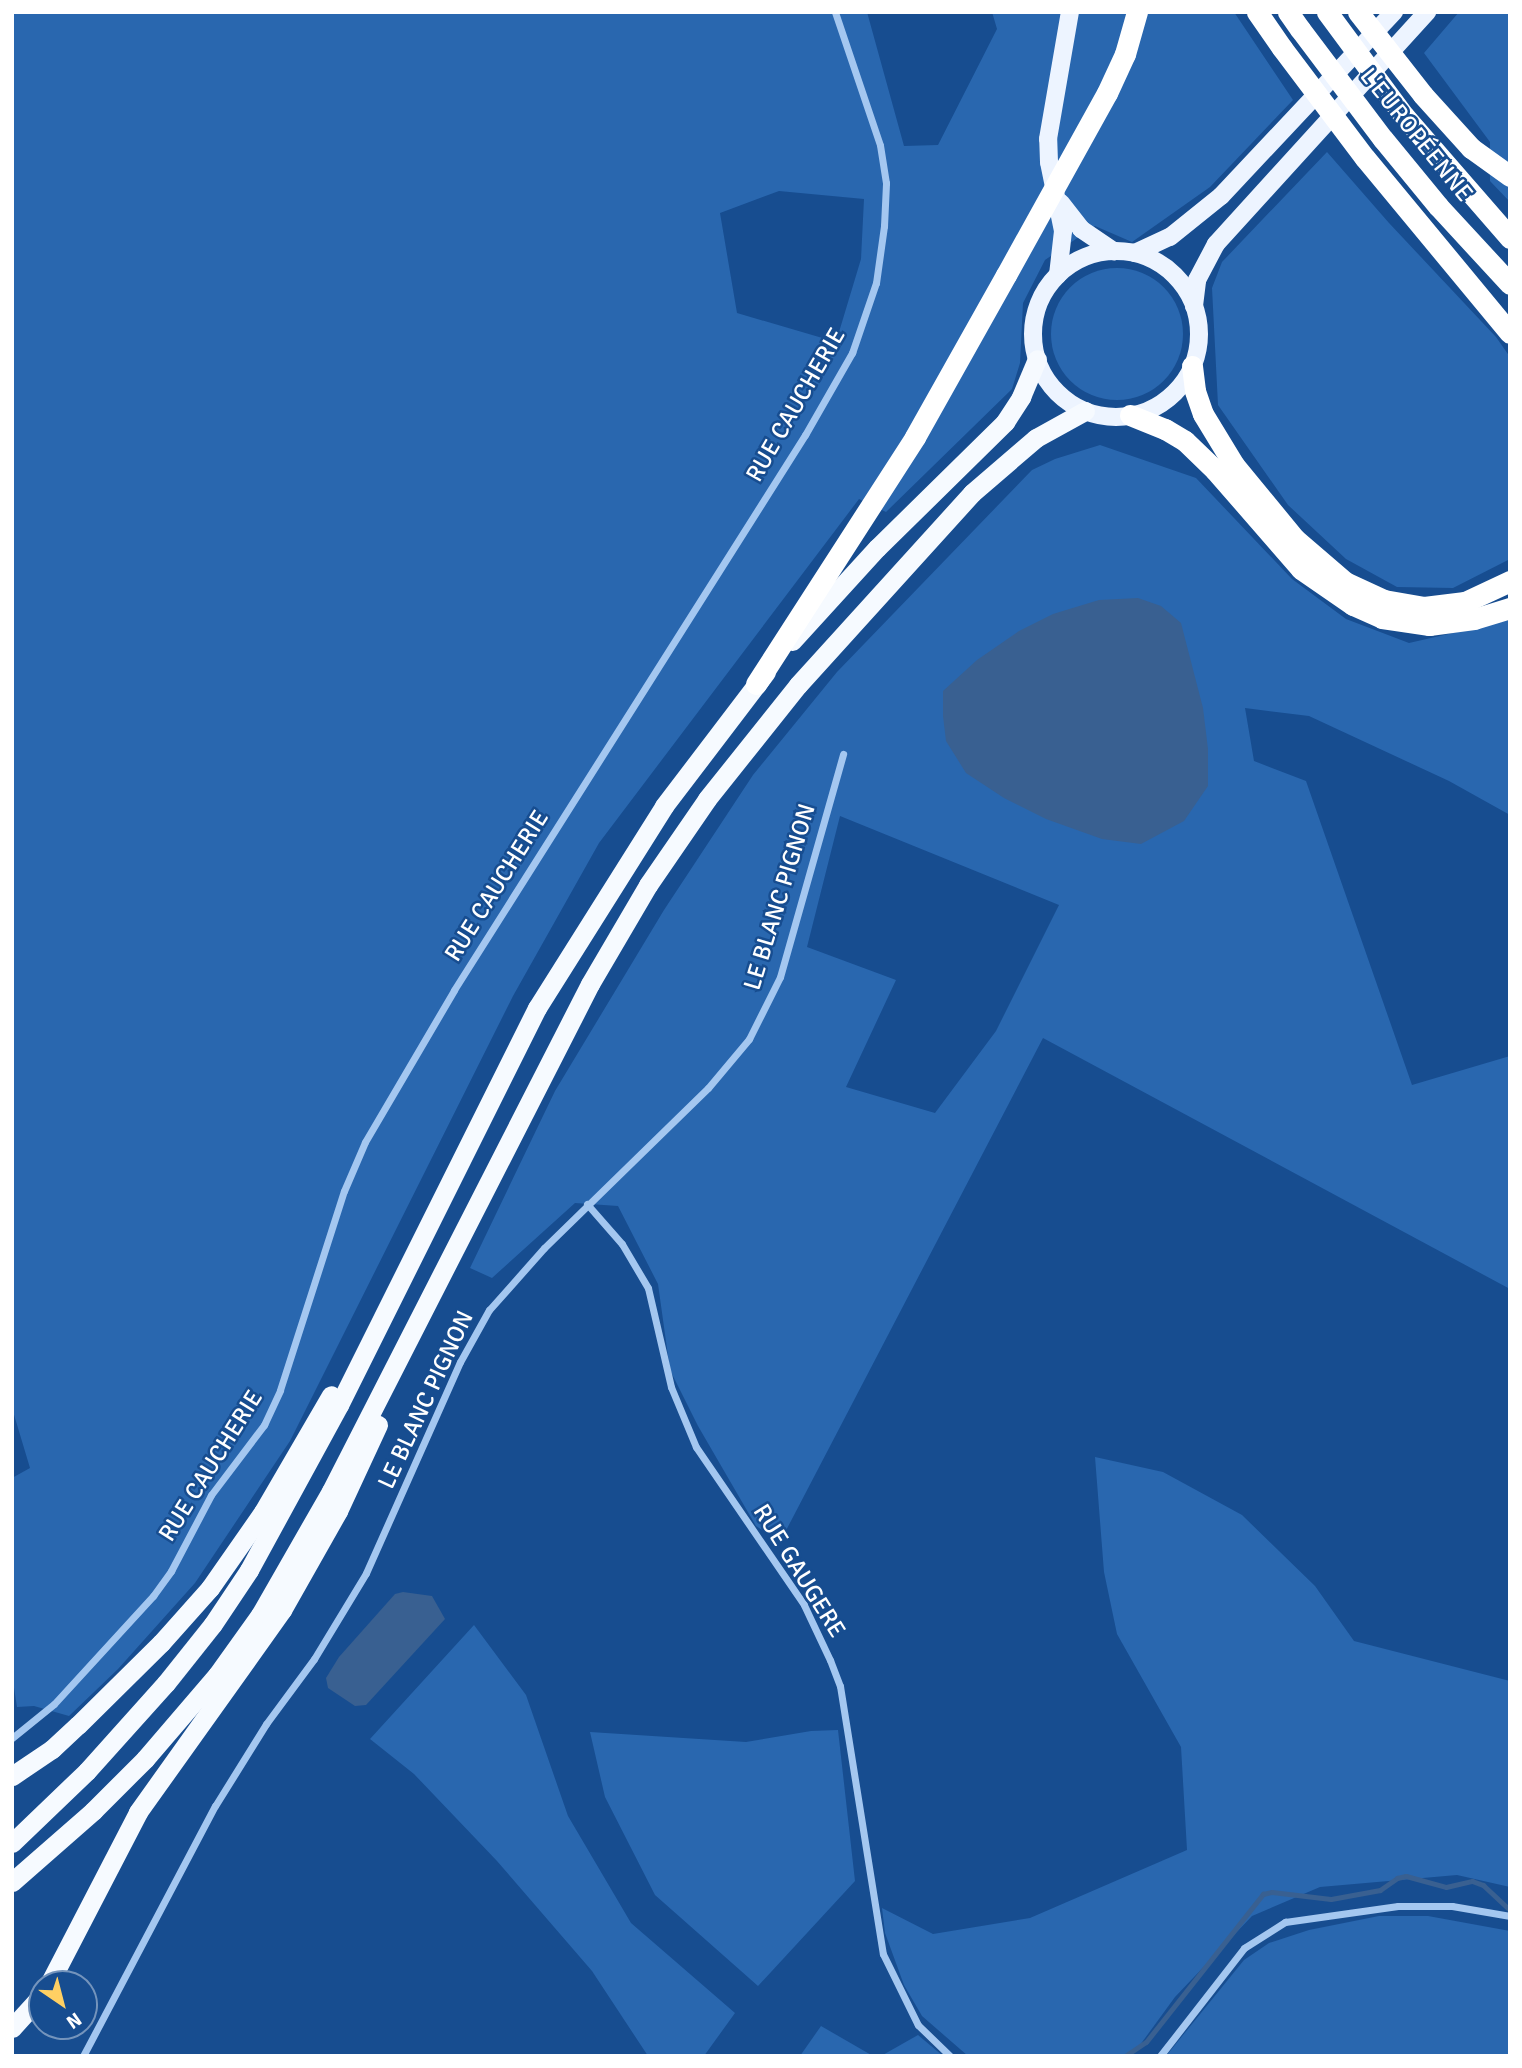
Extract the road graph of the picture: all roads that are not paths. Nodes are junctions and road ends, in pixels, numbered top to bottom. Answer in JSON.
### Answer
{"nodes":[{"id":1,"x":835,"y":12,"type":"edge"},
{"id":2,"x":1070,"y":12,"type":"edge"},
{"id":3,"x":1138,"y":12,"type":"edge"},
{"id":4,"x":1257,"y":12,"type":"edge"},
{"id":5,"x":1327,"y":12,"type":"edge"},
{"id":6,"x":1358,"y":12,"type":"edge"},
{"id":7,"x":1394,"y":12,"type":"edge"},
{"id":8,"x":1427,"y":12,"type":"edge"},
{"id":9,"x":1294,"y":21,"type":"edge"},
{"id":10,"x":1510,"y":176,"type":"edge"},
{"id":11,"x":1057,"y":198,"type":"junction"},
{"id":12,"x":1510,"y":238,"type":"edge"},
{"id":13,"x":1114,"y":251,"type":"junction"},
{"id":14,"x":1135,"y":253,"type":"junction"},
{"id":15,"x":1058,"y":275,"type":"junction"},
{"id":16,"x":1510,"y":284,"type":"edge"},
{"id":17,"x":1194,"y":306,"type":"junction"},
{"id":18,"x":1510,"y":333,"type":"edge"},
{"id":19,"x":1037,"y":359,"type":"junction"},
{"id":20,"x":1192,"y":366,"type":"junction"},
{"id":21,"x":1086,"y":411,"type":"junction"},
{"id":22,"x":1130,"y":415,"type":"junction"},
{"id":23,"x":1510,"y":581,"type":"edge"},
{"id":24,"x":1510,"y":608,"type":"edge"},
{"id":25,"x":756,"y":684,"type":"junction"},
{"id":26,"x":843,"y":754,"type":"dead end"},
{"id":27,"x":587,"y":1204,"type":"junction"},
{"id":28,"x":417,"y":1249,"type":"junction"},
{"id":29,"x":451,"y":1256,"type":"junction"},
{"id":30,"x":12,"y":1738,"type":"edge"},
{"id":31,"x":12,"y":1776,"type":"edge"},
{"id":32,"x":12,"y":1843,"type":"edge"},
{"id":33,"x":12,"y":1882,"type":"edge"},
{"id":34,"x":1510,"y":1916,"type":"edge"},
{"id":35,"x":57,"y":1970,"type":"edge"},
{"id":36,"x":28,"y":2010,"type":"edge"},
{"id":37,"x":12,"y":2028,"type":"edge"},
{"id":38,"x":83,"y":2056,"type":"edge"},
{"id":39,"x":950,"y":2056,"type":"edge"},
{"id":40,"x":1160,"y":2056,"type":"edge"}],
"edges":[{"from":1,"to":30,"type":"street","name":"RUE CAUCHERIE"},
{"from":2,"to":11,"type":"main road"},
{"from":3,"to":25,"type":"highway","bridge":true},
{"from":4,"to":18,"type":"highway","bridge":true},
{"from":5,"to":12,"type":"highway","name":"L'EUROPÉENNE","bridge":true},
{"from":6,"to":10,"type":"highway","bridge":true},
{"from":7,"to":14,"type":"main road"},
{"from":8,"to":17,"type":"main road"},
{"from":9,"to":16,"type":"highway","name":"L'EUROPÉENNE","bridge":true},
{"from":11,"to":13,"type":"main road"},
{"from":11,"to":15,"type":"main road"},
{"from":13,"to":14,"type":"main road"},
{"from":13,"to":15,"type":"main road"},
{"from":14,"to":17,"type":"main road"},
{"from":15,"to":19,"type":"main road"},
{"from":17,"to":20,"type":"main road"},
{"from":19,"to":21,"type":"main road"},
{"from":19,"to":25,"type":"highway"},
{"from":20,"to":22,"type":"main road"},
{"from":20,"to":23,"type":"highway"},
{"from":21,"to":22,"type":"main road"},
{"from":21,"to":29,"type":"highway"},
{"from":22,"to":24,"type":"highway"},
{"from":25,"to":28,"type":"highway"},
{"from":26,"to":27,"type":"street","name":"LE BLANC PIGNON"},
{"from":27,"to":38,"type":"street","name":"LE BLANC PIGNON"},
{"from":27,"to":39,"type":"street","name":"RUE GAUGERE"},
{"from":28,"to":31,"type":"highway"},
{"from":28,"to":32,"type":"highway"},
{"from":29,"to":33,"type":"highway"},
{"from":29,"to":35,"type":"highway"},
{"from":34,"to":40,"type":"street"},
{"from":36,"to":37,"type":"highway"}]}
